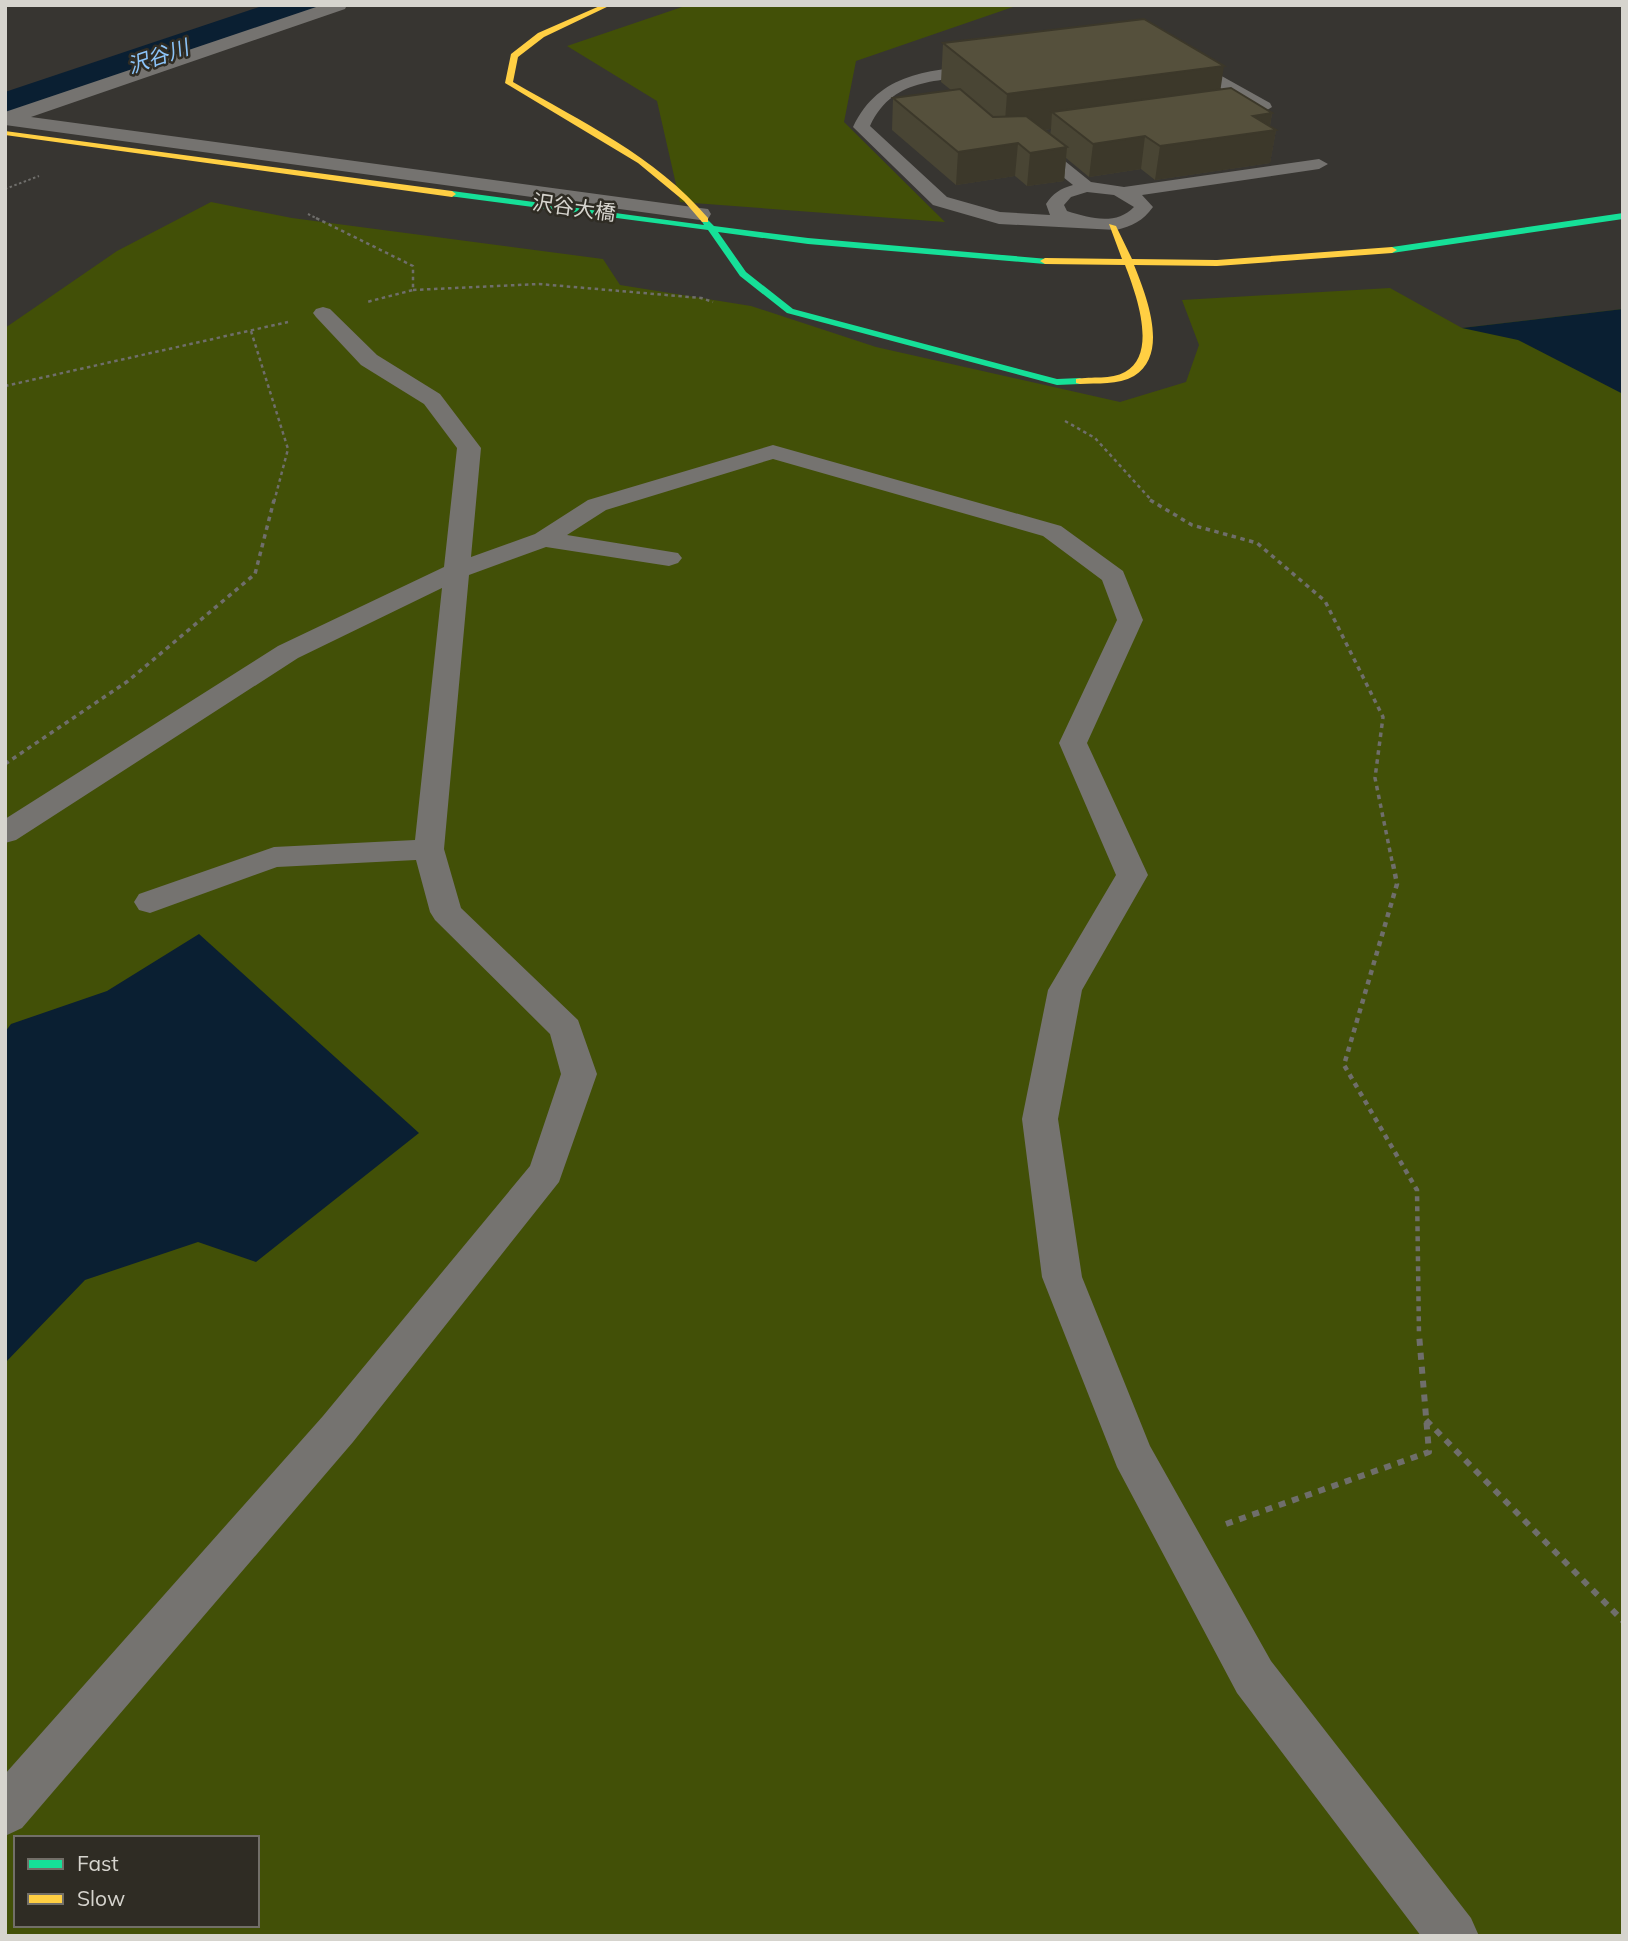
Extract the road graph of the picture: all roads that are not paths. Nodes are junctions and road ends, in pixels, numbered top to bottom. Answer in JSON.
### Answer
{"nodes":[{"id":1,"x":340,"y":5,"type":"edge"},
{"id":2,"x":608,"y":5,"type":"edge"},
{"id":3,"x":1173,"y":54,"type":"edge"},
{"id":4,"x":1002,"y":67,"type":"edge"},
{"id":5,"x":922,"y":77,"type":"junction"},
{"id":6,"x":942,"y":94,"type":"edge"},
{"id":7,"x":1202,"y":116,"type":"edge"},
{"id":8,"x":5,"y":119,"type":"edge"},
{"id":9,"x":5,"y":133,"type":"edge"},
{"id":10,"x":1055,"y":136,"type":"edge"},
{"id":11,"x":1028,"y":140,"type":"junction"},
{"id":12,"x":1009,"y":143,"type":"edge"},
{"id":13,"x":1319,"y":164,"type":"dead end"},
{"id":14,"x":1086,"y":187,"type":"junction"},
{"id":15,"x":1124,"y":192,"type":"junction"},
{"id":16,"x":700,"y":214,"type":"junction"},
{"id":17,"x":1623,"y":216,"type":"edge"},
{"id":18,"x":1081,"y":222,"type":"junction"},
{"id":19,"x":1112,"y":226,"type":"junction"},
{"id":20,"x":698,"y":246,"type":"dead end"},
{"id":21,"x":748,"y":253,"type":"dead end"},
{"id":22,"x":1129,"y":264,"type":"junction"},
{"id":23,"x":1115,"y":284,"type":"dead end"},
{"id":24,"x":1145,"y":284,"type":"junction"},
{"id":25,"x":323,"y":313,"type":"road end"},
{"id":26,"x":544,"y":539,"type":"junction"},
{"id":27,"x":669,"y":558,"type":"dead end"},
{"id":28,"x":457,"y":571,"type":"junction"},
{"id":29,"x":5,"y":833,"type":"edge"},
{"id":30,"x":429,"y":849,"type":"junction"},
{"id":31,"x":150,"y":902,"type":"dead end"},
{"id":32,"x":5,"y":1811,"type":"edge"},
{"id":33,"x":1453,"y":1936,"type":"edge"}],
"edges":[{"from":1,"to":8,"type":"street"},
{"from":2,"to":16,"type":"street"},
{"from":3,"to":7,"type":"lane"},
{"from":4,"to":5,"type":"lane"},
{"from":5,"to":6,"type":"lane"},
{"from":5,"to":18,"type":"lane"},
{"from":8,"to":16,"type":"street"},
{"from":9,"to":22,"type":"street","name":"沢谷大橋"},
{"from":10,"to":11,"type":"lane"},
{"from":11,"to":12,"type":"lane"},
{"from":11,"to":14,"type":"lane"},
{"from":13,"to":15,"type":"lane"},
{"from":14,"to":15,"type":"lane"},
{"from":14,"to":18,"type":"lane"},
{"from":15,"to":19,"type":"lane"},
{"from":16,"to":24,"type":"street"},
{"from":17,"to":22,"type":"street","name":"沢谷大橋"},
{"from":18,"to":19,"type":"lane"},
{"from":19,"to":22,"type":"street"},
{"from":20,"to":21,"type":"street"},
{"from":22,"to":24,"type":"street"},
{"from":23,"to":24,"type":"street"},
{"from":25,"to":28,"type":"lane"},
{"from":26,"to":27,"type":"lane"},
{"from":26,"to":28,"type":"lane"},
{"from":26,"to":33,"type":"lane"},
{"from":28,"to":29,"type":"lane"},
{"from":28,"to":30,"type":"lane"},
{"from":30,"to":31,"type":"lane"},
{"from":30,"to":32,"type":"lane"}]}
